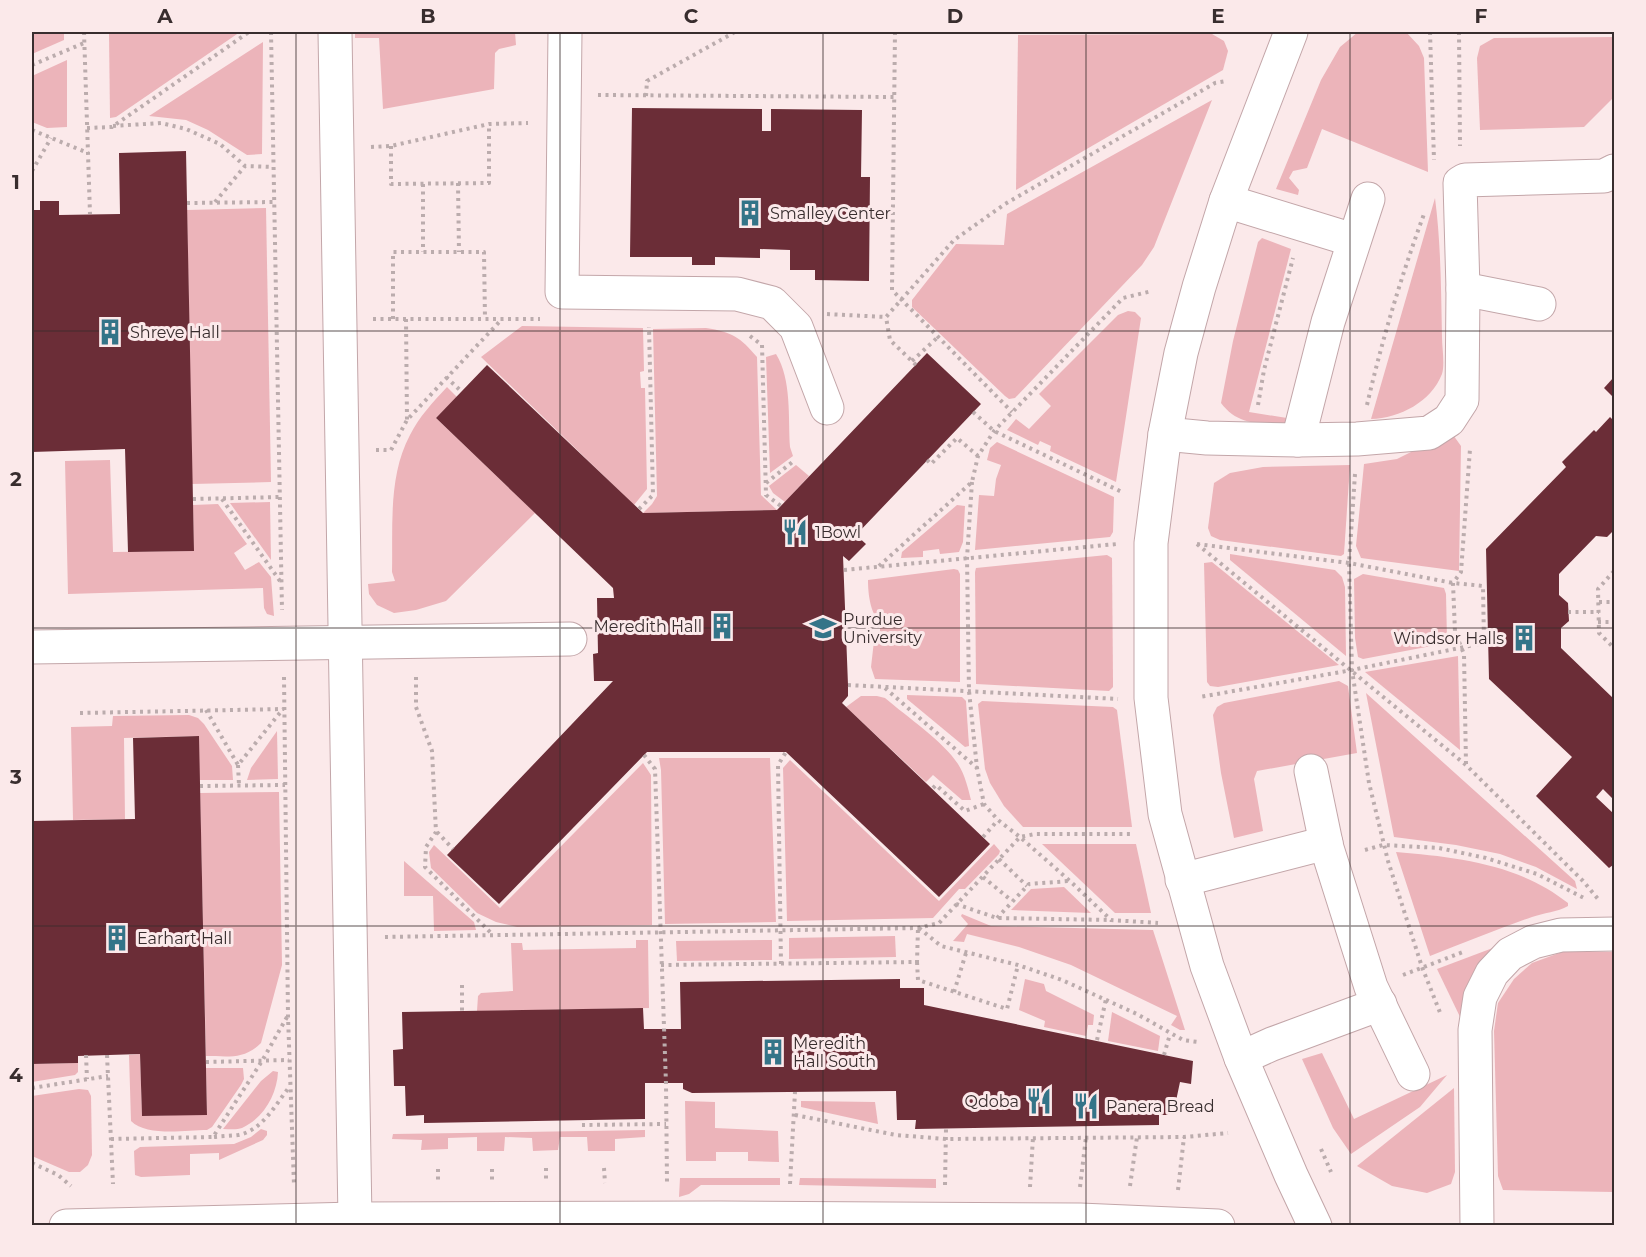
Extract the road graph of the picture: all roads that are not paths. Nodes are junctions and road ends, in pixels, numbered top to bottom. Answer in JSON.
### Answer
{"nodes":[{"id":1,"x":335,"y":32,"type":"edge"},
{"id":2,"x":565,"y":32,"type":"edge"},
{"id":3,"x":1291,"y":32,"type":"edge"},
{"id":4,"x":1614,"y":171,"type":"edge"},
{"id":5,"x":1368,"y":199,"type":"dead end"},
{"id":6,"x":1226,"y":201,"type":"junction"},
{"id":7,"x":1353,"y":240,"type":"junction"},
{"id":8,"x":1462,"y":289,"type":"junction"},
{"id":9,"x":1539,"y":304,"type":"dead end"},
{"id":10,"x":827,"y":408,"type":"dead end"},
{"id":11,"x":1165,"y":434,"type":"junction"},
{"id":12,"x":1298,"y":440,"type":"junction"},
{"id":13,"x":570,"y":639,"type":"dead end"},
{"id":14,"x":345,"y":642,"type":"junction"},
{"id":15,"x":32,"y":647,"type":"edge"},
{"id":16,"x":1311,"y":771,"type":"dead end"},
{"id":17,"x":1328,"y":851,"type":"junction"},
{"id":18,"x":1182,"y":880,"type":"junction"},
{"id":19,"x":1614,"y":934,"type":"edge"},
{"id":20,"x":1380,"y":1004,"type":"junction"},
{"id":21,"x":1241,"y":1058,"type":"junction"},
{"id":22,"x":1413,"y":1074,"type":"dead end"},
{"id":23,"x":355,"y":1219,"type":"junction"},
{"id":24,"x":720,"y":1222,"type":"edge"},
{"id":25,"x":1080,"y":1223,"type":"edge"},
{"id":26,"x":66,"y":1226,"type":"edge"},
{"id":27,"x":1218,"y":1226,"type":"edge"},
{"id":28,"x":1315,"y":1226,"type":"edge"},
{"id":29,"x":1477,"y":1226,"type":"edge"}],
"edges":[{"from":1,"to":14,"type":"street"},
{"from":2,"to":10,"type":"street"},
{"from":3,"to":6,"type":"street"},
{"from":4,"to":8,"type":"street"},
{"from":5,"to":7,"type":"street"},
{"from":6,"to":7,"type":"street"},
{"from":6,"to":11,"type":"street"},
{"from":7,"to":12,"type":"street"},
{"from":8,"to":9,"type":"street"},
{"from":8,"to":12,"type":"street"},
{"from":11,"to":12,"type":"street"},
{"from":11,"to":18,"type":"street"},
{"from":13,"to":14,"type":"street"},
{"from":14,"to":15,"type":"street"},
{"from":14,"to":23,"type":"street"},
{"from":16,"to":17,"type":"street"},
{"from":17,"to":18,"type":"street"},
{"from":17,"to":20,"type":"street"},
{"from":18,"to":21,"type":"street"},
{"from":19,"to":29,"type":"street"},
{"from":20,"to":21,"type":"street"},
{"from":20,"to":22,"type":"street"},
{"from":21,"to":28,"type":"street"},
{"from":23,"to":24,"type":"street"},
{"from":23,"to":26,"type":"street"},
{"from":24,"to":25,"type":"street"},
{"from":25,"to":27,"type":"street"}]}
